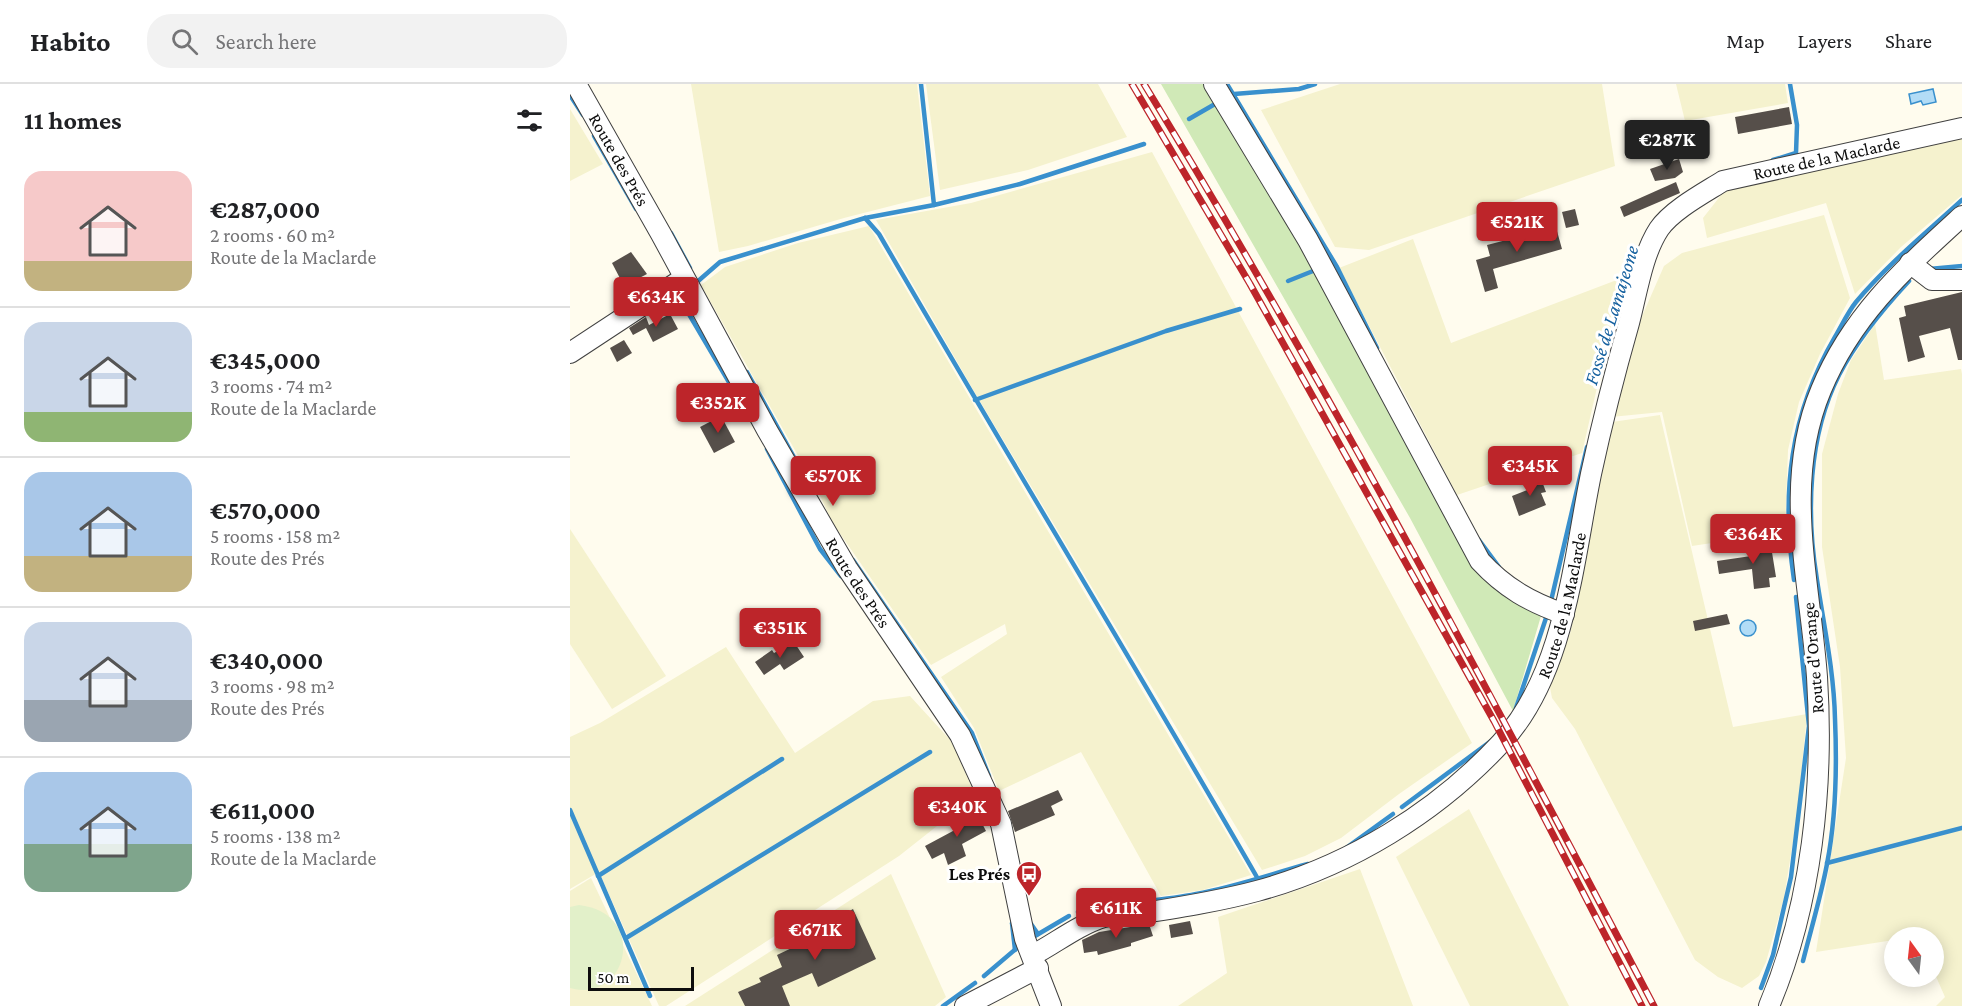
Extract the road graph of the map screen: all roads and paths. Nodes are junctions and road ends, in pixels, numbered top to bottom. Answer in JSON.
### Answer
{"nodes":[{"id":1,"x":576,"y":84,"type":"edge"},
{"id":2,"x":1214,"y":84,"type":"edge"},
{"id":3,"x":1962,"y":128,"type":"edge"},
{"id":4,"x":1962,"y":216,"type":"edge"},
{"id":5,"x":1910,"y":263,"type":"junction"},
{"id":6,"x":684,"y":278,"type":"junction"},
{"id":7,"x":1962,"y":280,"type":"edge"},
{"id":8,"x":570,"y":353,"type":"edge"},
{"id":9,"x":1564,"y":614,"type":"junction"},
{"id":10,"x":1035,"y":961,"type":"junction"},
{"id":11,"x":965,"y":1006,"type":"edge"},
{"id":12,"x":1051,"y":1006,"type":"edge"},
{"id":13,"x":1769,"y":1006,"type":"edge"}],
"edges":[{"from":1,"to":6,"type":"street","name":"Route des Prés"},
{"from":2,"to":9,"type":"street"},
{"from":3,"to":9,"type":"street","name":"Route de la Maclarde"},
{"from":4,"to":5,"type":"street","name":"Route d'Orange"},
{"from":5,"to":7,"type":"street"},
{"from":5,"to":13,"type":"street","name":"Route d'Orange"},
{"from":6,"to":8,"type":"street"},
{"from":6,"to":10,"type":"street","name":"Route des Prés"},
{"from":9,"to":10,"type":"street","name":"Route de la Maclarde"},
{"from":10,"to":11,"type":"street","name":"Route de la Maclarde"},
{"from":10,"to":12,"type":"street","name":"Route des Prés"}]}
